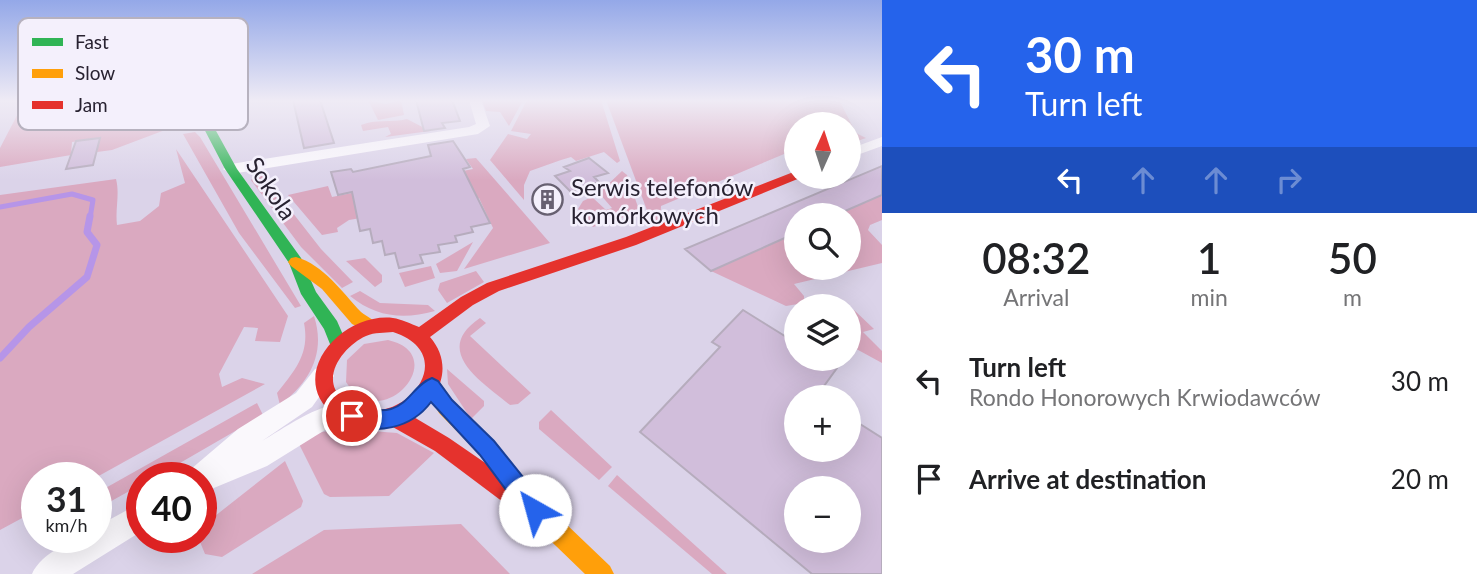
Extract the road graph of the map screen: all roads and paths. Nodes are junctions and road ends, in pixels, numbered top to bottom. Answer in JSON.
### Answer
{"nodes":[{"id":1,"x":480,"y":127,"type":"edge"},
{"id":2,"x":210,"y":130,"type":"edge"},
{"id":3,"x":882,"y":141,"type":"edge"},
{"id":4,"x":861,"y":149,"type":"edge"},
{"id":5,"x":231,"y":169,"type":"junction"},
{"id":6,"x":784,"y":179,"type":"edge"},
{"id":7,"x":296,"y":262,"type":"junction"},
{"id":8,"x":370,"y":326,"type":"junction"},
{"id":9,"x":419,"y":336,"type":"junction"},
{"id":10,"x":338,"y":344,"type":"junction"},
{"id":11,"x":323,"y":376,"type":"junction"},
{"id":12,"x":432,"y":387,"type":"junction"},
{"id":13,"x":345,"y":413,"type":"junction"},
{"id":14,"x":394,"y":418,"type":"junction"},
{"id":15,"x":217,"y":464,"type":"edge"},
{"id":16,"x":217,"y":473,"type":"edge"},
{"id":17,"x":535,"y":510,"type":"junction"},
{"id":18,"x":126,"y":525,"type":"edge"},
{"id":19,"x":47,"y":574,"type":"edge"},
{"id":20,"x":602,"y":574,"type":"edge"}],
"edges":[{"from":1,"to":5,"type":"street"},
{"from":2,"to":5,"type":"street","name":"Sokola"},
{"from":3,"to":4,"type":"street"},
{"from":5,"to":7,"type":"street","name":"Sokola"},
{"from":6,"to":9,"type":"street"},
{"from":7,"to":8,"type":"street","name":"Sokola"},
{"from":7,"to":10,"type":"street","name":"Sokola"},
{"from":8,"to":9,"type":"street"},
{"from":8,"to":10,"type":"street"},
{"from":9,"to":12,"type":"street"},
{"from":10,"to":11,"type":"street"},
{"from":11,"to":13,"type":"street"},
{"from":11,"to":15,"type":"street"},
{"from":12,"to":14,"type":"street"},
{"from":12,"to":17,"type":"street"},
{"from":13,"to":14,"type":"street"},
{"from":13,"to":16,"type":"street"},
{"from":14,"to":17,"type":"street"},
{"from":17,"to":20,"type":"street"},
{"from":18,"to":19,"type":"street"}]}
